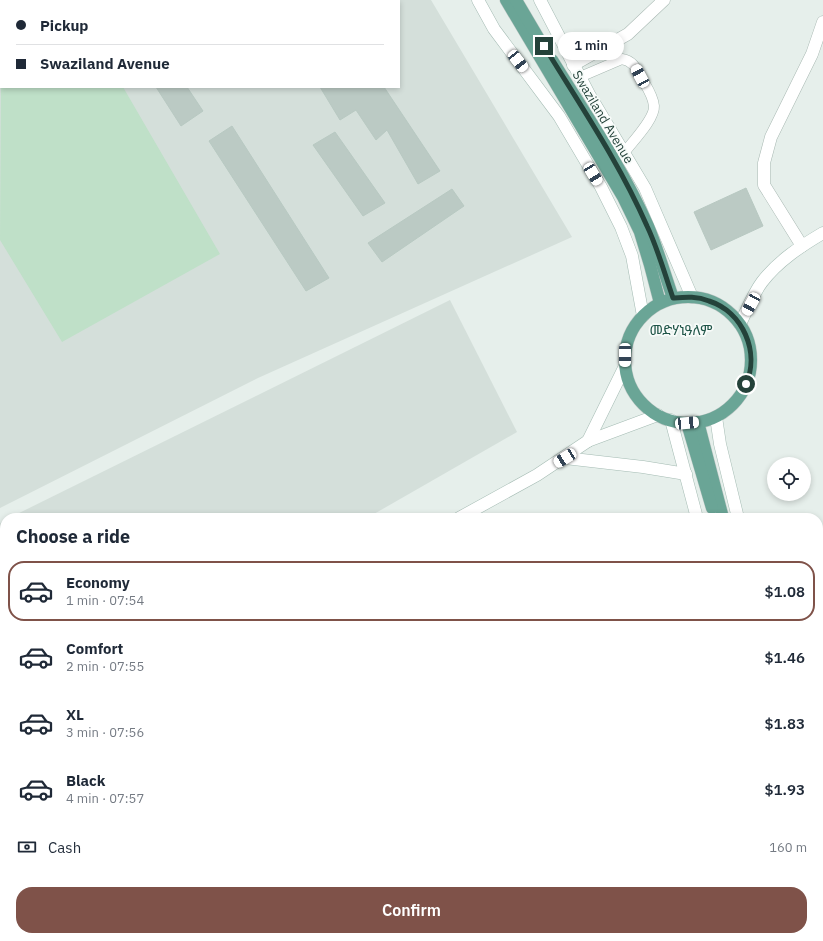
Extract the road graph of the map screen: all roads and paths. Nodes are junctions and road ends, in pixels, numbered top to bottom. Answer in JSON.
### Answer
{"nodes":[{"id":1,"x":478,"y":0,"type":"edge"},
{"id":2,"x":506,"y":0,"type":"edge"},
{"id":3,"x":516,"y":0,"type":"edge"},
{"id":4,"x":540,"y":0,"type":"edge"},
{"id":5,"x":664,"y":0,"type":"edge"},
{"id":6,"x":823,"y":22,"type":"edge"},
{"id":7,"x":573,"y":65,"type":"junction"},
{"id":8,"x":580,"y":78,"type":"junction"},
{"id":9,"x":624,"y":153,"type":"junction"},
{"id":10,"x":823,"y":233,"type":"edge"},
{"id":11,"x":802,"y":246,"type":"junction"},
{"id":12,"x":692,"y":297,"type":"junction"},
{"id":13,"x":673,"y":298,"type":"junction"},
{"id":14,"x":660,"y":304,"type":"junction"},
{"id":15,"x":643,"y":316,"type":"junction"},
{"id":16,"x":740,"y":324,"type":"junction"},
{"id":17,"x":625,"y":366,"type":"junction"},
{"id":18,"x":658,"y":415,"type":"junction"},
{"id":19,"x":716,"y":416,"type":"junction"},
{"id":20,"x":671,"y":420,"type":"junction"},
{"id":21,"x":693,"y":422,"type":"junction"},
{"id":22,"x":588,"y":441,"type":"junction"},
{"id":23,"x":565,"y":458,"type":"junction"},
{"id":24,"x":686,"y":474,"type":"junction"},
{"id":25,"x":468,"y":513,"type":"edge"},
{"id":26,"x":696,"y":513,"type":"edge"},
{"id":27,"x":714,"y":513,"type":"edge"},
{"id":28,"x":721,"y":513,"type":"edge"},
{"id":29,"x":737,"y":513,"type":"edge"}],
"edges":[{"from":1,"to":15,"type":"main road"},
{"from":2,"to":14,"type":"main road","name":"Swaziland Avenue"},
{"from":3,"to":13,"type":"main road","name":"Swaziland Avenue"},
{"from":4,"to":7,"type":"main road"},
{"from":5,"to":7,"type":"main road"},
{"from":6,"to":11,"type":"main road"},
{"from":7,"to":8,"type":"main road"},
{"from":8,"to":9,"type":"main road"},
{"from":8,"to":9,"type":"lane"},
{"from":9,"to":12,"type":"main road"},
{"from":10,"to":11,"type":"main road"},
{"from":11,"to":16,"type":"main road"},
{"from":12,"to":13,"type":"main road"},
{"from":12,"to":16,"type":"main road"},
{"from":13,"to":14,"type":"main road"},
{"from":14,"to":15,"type":"main road"},
{"from":15,"to":17,"type":"main road"},
{"from":16,"to":19,"type":"main road"},
{"from":17,"to":18,"type":"main road"},
{"from":17,"to":22,"type":"main road"},
{"from":18,"to":20,"type":"main road"},
{"from":18,"to":22,"type":"main road"},
{"from":19,"to":21,"type":"main road"},
{"from":19,"to":29,"type":"main road"},
{"from":20,"to":21,"type":"main road"},
{"from":20,"to":24,"type":"main road"},
{"from":21,"to":27,"type":"main road"},
{"from":21,"to":28,"type":"main road"},
{"from":22,"to":23,"type":"main road"},
{"from":23,"to":24,"type":"main road"},
{"from":23,"to":25,"type":"main road"},
{"from":24,"to":26,"type":"main road"}]}
